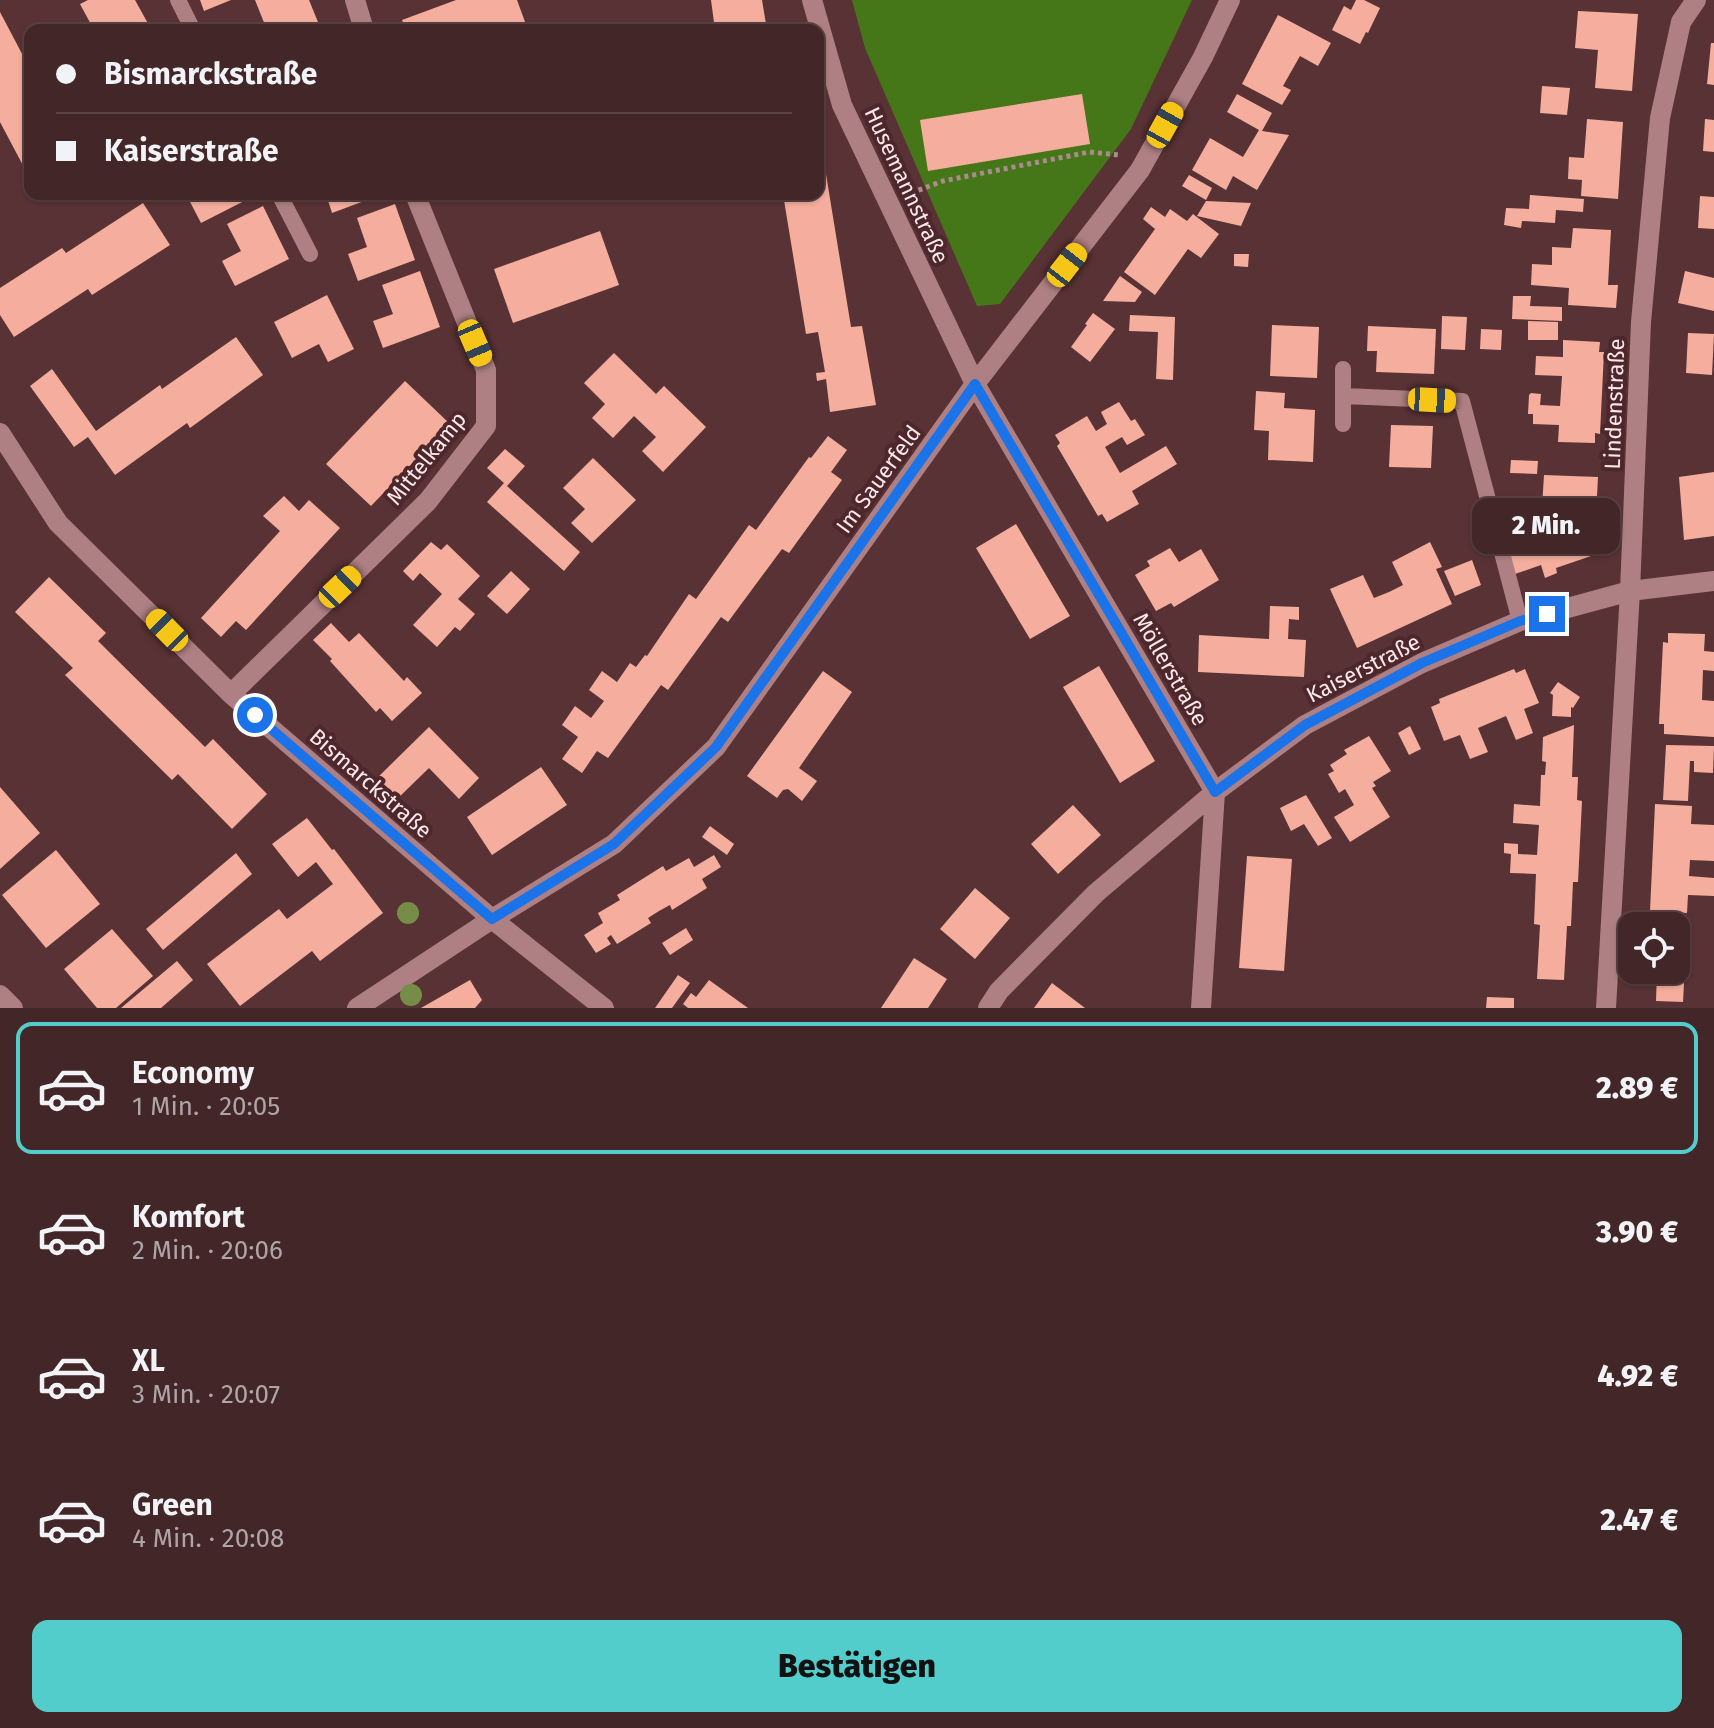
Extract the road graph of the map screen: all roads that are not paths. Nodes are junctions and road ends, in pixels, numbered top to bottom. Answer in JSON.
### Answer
{"nodes":[{"id":1,"x":178,"y":0,"type":"edge"},
{"id":2,"x":355,"y":0,"type":"edge"},
{"id":3,"x":812,"y":0,"type":"edge"},
{"id":4,"x":1230,"y":0,"type":"edge"},
{"id":5,"x":1696,"y":0,"type":"edge"},
{"id":6,"x":190,"y":24,"type":"edge"},
{"id":7,"x":362,"y":24,"type":"edge"},
{"id":8,"x":819,"y":24,"type":"edge"},
{"id":9,"x":824,"y":42,"type":"edge"},
{"id":10,"x":282,"y":200,"type":"edge"},
{"id":11,"x":417,"y":200,"type":"edge"},
{"id":12,"x":310,"y":254,"type":"dead end"},
{"id":13,"x":1343,"y":369,"type":"dead end"},
{"id":14,"x":975,"y":384,"type":"junction"},
{"id":15,"x":1344,"y":396,"type":"junction"},
{"id":16,"x":1343,"y":424,"type":"dead end"},
{"id":17,"x":0,"y":433,"type":"edge"},
{"id":18,"x":1714,"y":581,"type":"edge"},
{"id":19,"x":1630,"y":591,"type":"junction"},
{"id":20,"x":1520,"y":621,"type":"junction"},
{"id":21,"x":231,"y":694,"type":"junction"},
{"id":22,"x":1215,"y":792,"type":"junction"},
{"id":23,"x":492,"y":919,"type":"junction"},
{"id":24,"x":0,"y":995,"type":"edge"},
{"id":25,"x":13,"y":1008,"type":"edge"},
{"id":26,"x":357,"y":1008,"type":"edge"},
{"id":27,"x":604,"y":1008,"type":"edge"},
{"id":28,"x":988,"y":1008,"type":"edge"},
{"id":29,"x":1201,"y":1008,"type":"edge"},
{"id":30,"x":1606,"y":1008,"type":"edge"}],
"edges":[{"from":1,"to":6,"type":"lane"},
{"from":2,"to":7,"type":"street"},
{"from":3,"to":8,"type":"street","name":"Husemannstraße"},
{"from":4,"to":14,"type":"street","name":"Im Sauerfeld"},
{"from":5,"to":19,"type":"street","name":"Lindenstraße"},
{"from":9,"to":14,"type":"street","name":"Husemannstraße"},
{"from":10,"to":12,"type":"lane"},
{"from":11,"to":21,"type":"street","name":"Mittelkamp"},
{"from":13,"to":15,"type":"lane"},
{"from":14,"to":22,"type":"street","name":"Möllerstraße"},
{"from":14,"to":23,"type":"street","name":"Im Sauerfeld"},
{"from":15,"to":16,"type":"lane"},
{"from":15,"to":20,"type":"lane"},
{"from":17,"to":21,"type":"street","name":"Bismarckstraße"},
{"from":18,"to":19,"type":"street","name":"Kaiserstraße"},
{"from":19,"to":20,"type":"street","name":"Kaiserstraße"},
{"from":19,"to":30,"type":"street","name":"Lindenstraße"},
{"from":20,"to":22,"type":"street","name":"Kaiserstraße"},
{"from":21,"to":23,"type":"street","name":"Bismarckstraße"},
{"from":22,"to":28,"type":"street","name":"Kaiserstraße"},
{"from":22,"to":29,"type":"street"},
{"from":23,"to":26,"type":"street","name":"Im Sauerfeld"},
{"from":23,"to":27,"type":"street","name":"Bismarckstraße"},
{"from":24,"to":25,"type":"street"}]}
